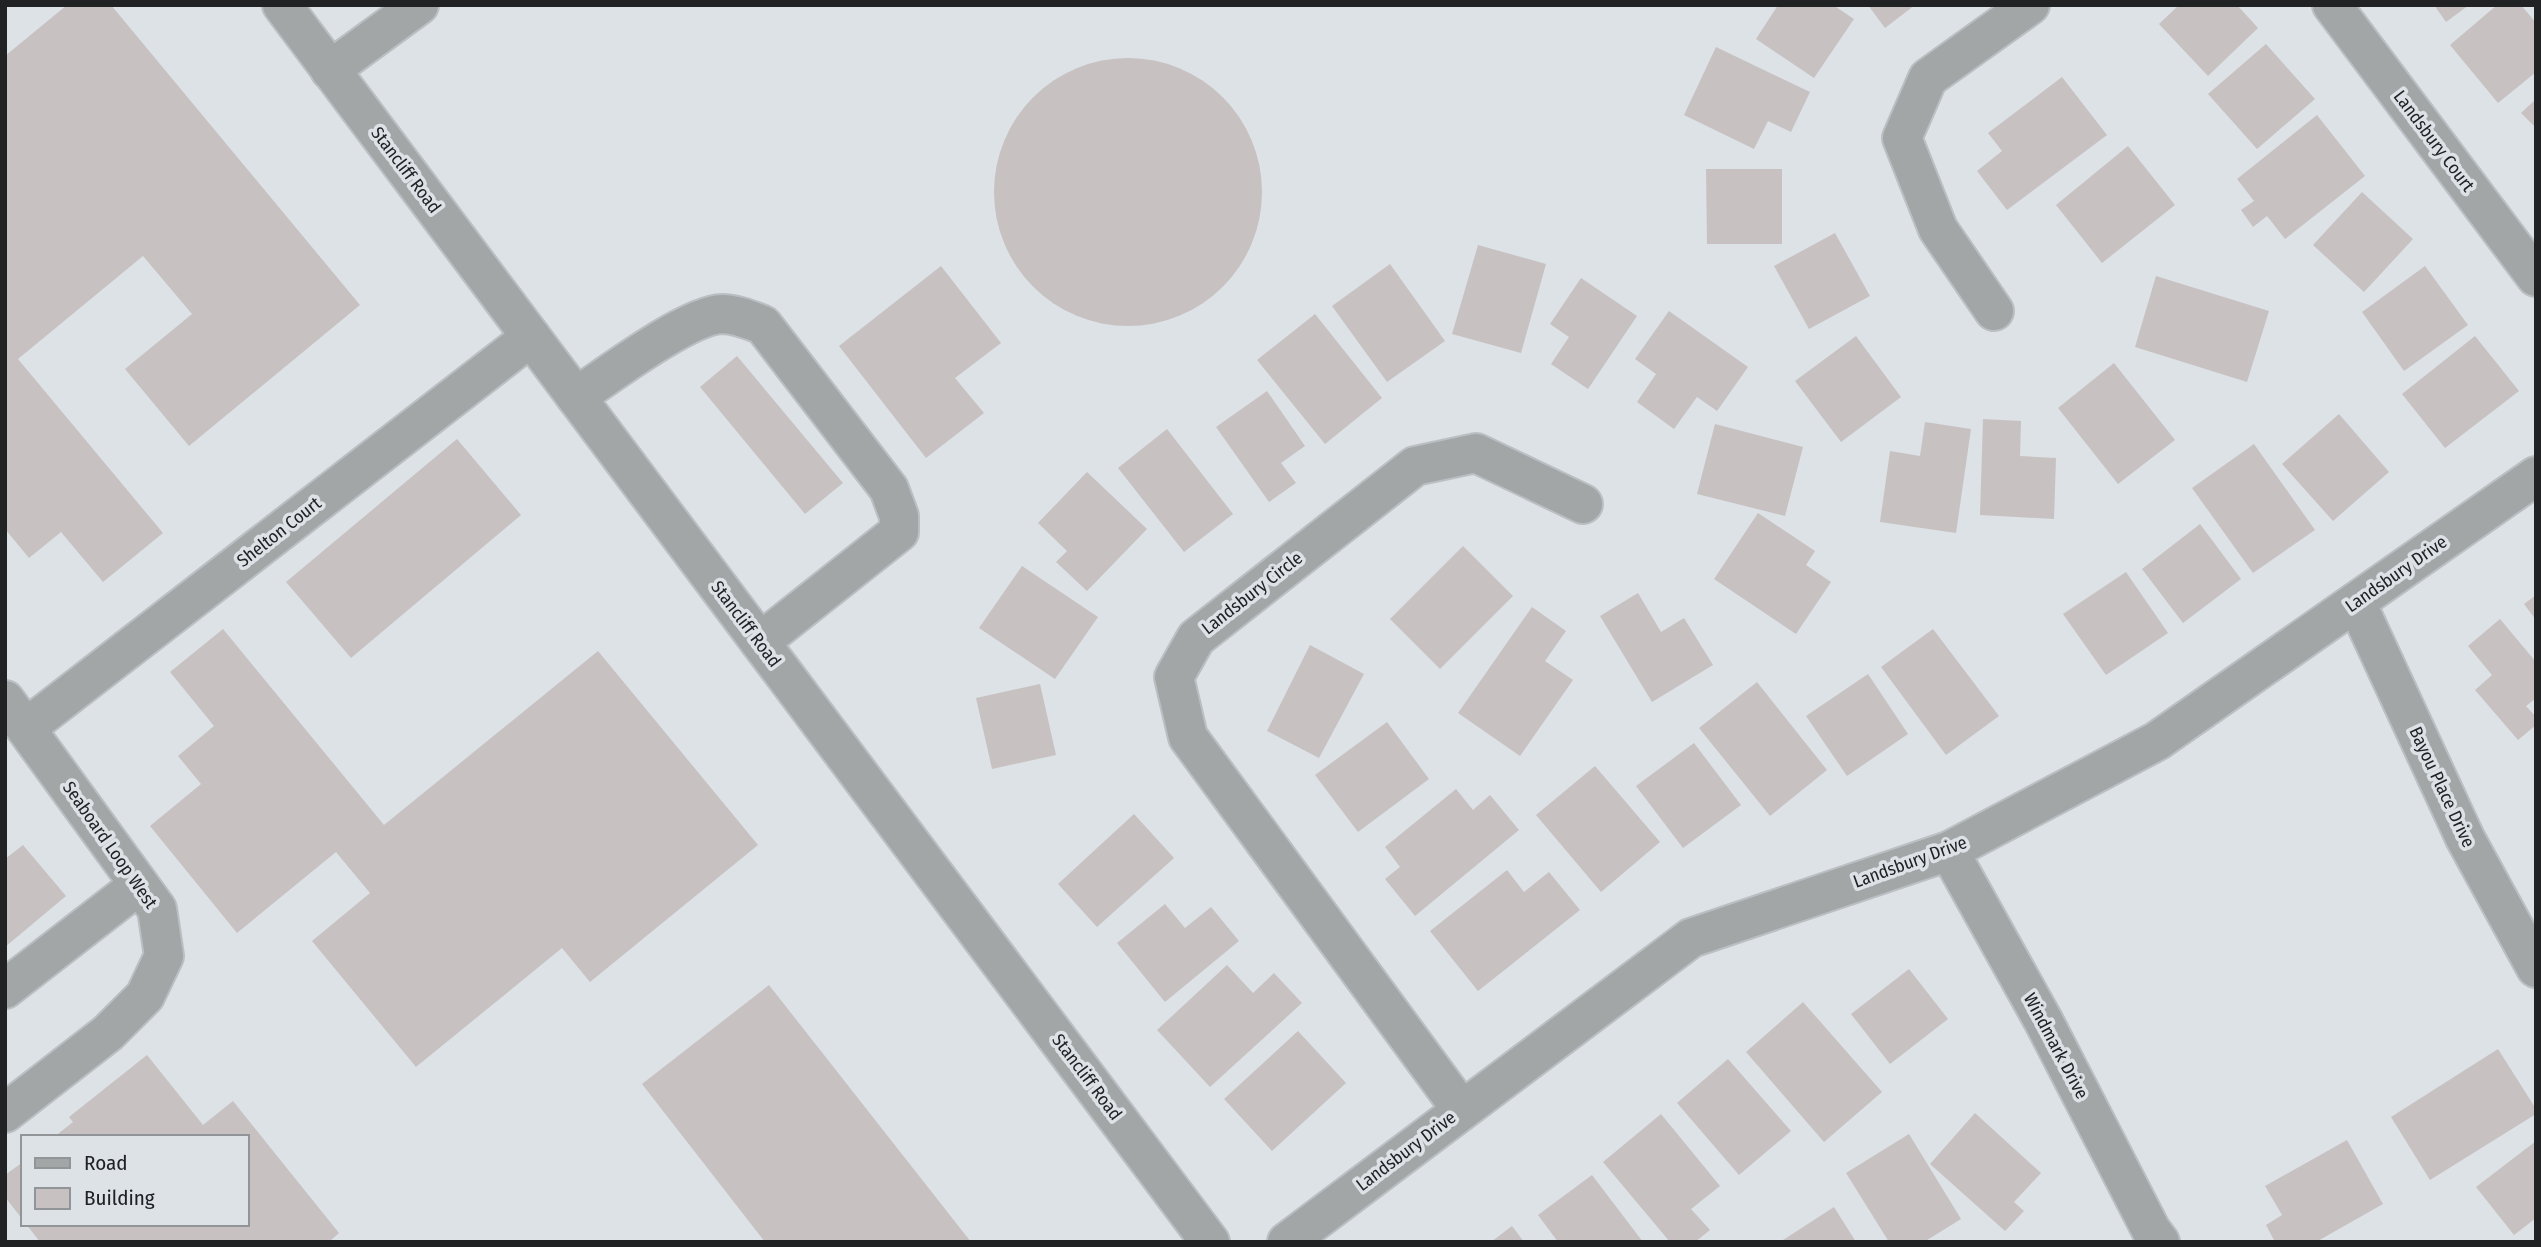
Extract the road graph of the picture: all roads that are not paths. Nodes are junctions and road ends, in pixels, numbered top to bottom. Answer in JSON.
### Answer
{"nodes":[{"id":1,"x":282,"y":5,"type":"edge"},
{"id":2,"x":419,"y":5,"type":"edge"},
{"id":3,"x":2030,"y":5,"type":"edge"},
{"id":4,"x":2332,"y":5,"type":"edge"},
{"id":5,"x":330,"y":69,"type":"junction"},
{"id":6,"x":2536,"y":277,"type":"edge"},
{"id":7,"x":1994,"y":311,"type":"dead end"},
{"id":8,"x":531,"y":337,"type":"junction"},
{"id":9,"x":576,"y":397,"type":"junction"},
{"id":10,"x":2536,"y":476,"type":"edge"},
{"id":11,"x":1583,"y":504,"type":"dead end"},
{"id":12,"x":2356,"y":602,"type":"junction"},
{"id":13,"x":761,"y":642,"type":"junction"},
{"id":14,"x":16,"y":714,"type":"edge"},
{"id":15,"x":1949,"y":851,"type":"junction"},
{"id":16,"x":139,"y":885,"type":"junction"},
{"id":17,"x":2536,"y":968,"type":"edge"},
{"id":18,"x":5,"y":989,"type":"edge"},
{"id":19,"x":1461,"y":1109,"type":"junction"},
{"id":20,"x":5,"y":1113,"type":"edge"},
{"id":21,"x":2147,"y":1238,"type":"edge"},
{"id":22,"x":1210,"y":1242,"type":"edge"},
{"id":23,"x":1287,"y":1242,"type":"edge"}],
"edges":[{"from":1,"to":5,"type":"street","name":"Stancliff Road"},
{"from":2,"to":5,"type":"street"},
{"from":3,"to":7,"type":"street"},
{"from":4,"to":6,"type":"street","name":"Landsbury Court"},
{"from":5,"to":8,"type":"street","name":"Stancliff Road"},
{"from":8,"to":9,"type":"street","name":"Stancliff Road"},
{"from":8,"to":14,"type":"street","name":"Shelton Court"},
{"from":9,"to":13,"type":"street","name":"Stancliff Road"},
{"from":9,"to":13,"type":"street"},
{"from":10,"to":12,"type":"street","name":"Landsbury Drive"},
{"from":11,"to":19,"type":"street","name":"Landsbury Circle"},
{"from":12,"to":15,"type":"street","name":"Landsbury Drive"},
{"from":12,"to":17,"type":"street","name":"Bayou Place Drive"},
{"from":13,"to":22,"type":"street","name":"Stancliff Road"},
{"from":14,"to":16,"type":"street","name":"Seaboard Loop West"},
{"from":15,"to":19,"type":"street","name":"Landsbury Drive"},
{"from":15,"to":21,"type":"street","name":"Windmark Drive"},
{"from":16,"to":18,"type":"street"},
{"from":16,"to":20,"type":"street","name":"Seaboard Loop West"},
{"from":19,"to":23,"type":"street","name":"Landsbury Drive"}]}
